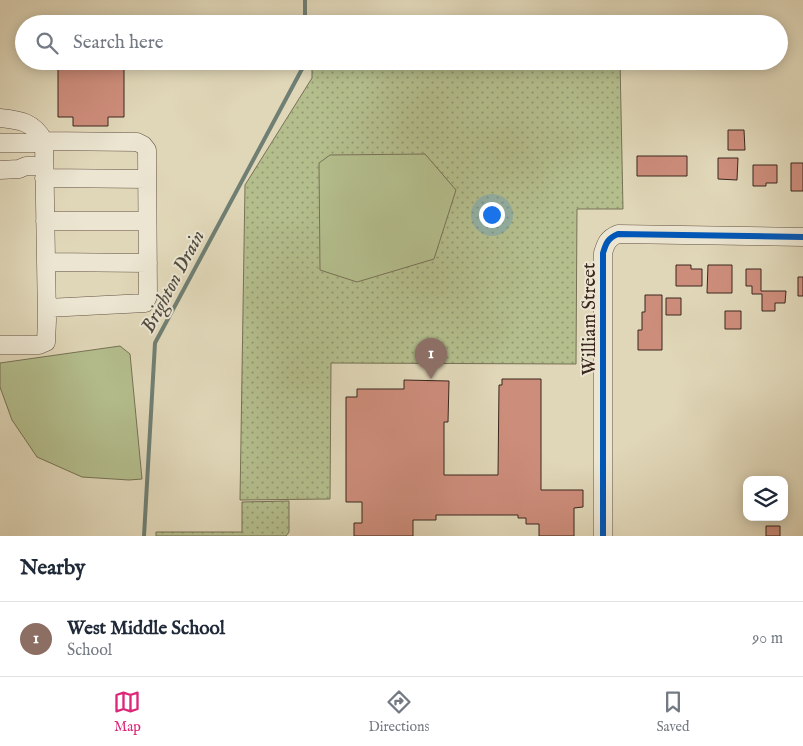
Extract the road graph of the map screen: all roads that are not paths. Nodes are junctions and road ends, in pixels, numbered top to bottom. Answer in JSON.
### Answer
{"nodes":[{"id":1,"x":0,"y":118,"type":"edge"},
{"id":2,"x":44,"y":142,"type":"junction"},
{"id":3,"x":0,"y":143,"type":"edge"},
{"id":4,"x":0,"y":170,"type":"edge"},
{"id":5,"x":44,"y":172,"type":"junction"},
{"id":6,"x":147,"y":179,"type":"junction"},
{"id":7,"x":45,"y":221,"type":"junction"},
{"id":8,"x":147,"y":221,"type":"junction"},
{"id":9,"x":803,"y":237,"type":"edge"},
{"id":10,"x":46,"y":262,"type":"junction"},
{"id":11,"x":148,"y":263,"type":"junction"},
{"id":12,"x":47,"y":308,"type":"junction"},
{"id":13,"x":0,"y":345,"type":"edge"},
{"id":14,"x":603,"y":536,"type":"edge"}],
"edges":[{"from":1,"to":2,"type":"street"},
{"from":2,"to":3,"type":"street"},
{"from":2,"to":5,"type":"street"},
{"from":2,"to":6,"type":"street"},
{"from":4,"to":5,"type":"street"},
{"from":5,"to":6,"type":"street"},
{"from":5,"to":7,"type":"street"},
{"from":6,"to":8,"type":"street"},
{"from":7,"to":8,"type":"street"},
{"from":7,"to":10,"type":"street"},
{"from":8,"to":11,"type":"street"},
{"from":9,"to":14,"type":"street","name":"William Street"},
{"from":10,"to":11,"type":"street"},
{"from":10,"to":12,"type":"street"},
{"from":11,"to":12,"type":"street"},
{"from":12,"to":13,"type":"street"}]}
